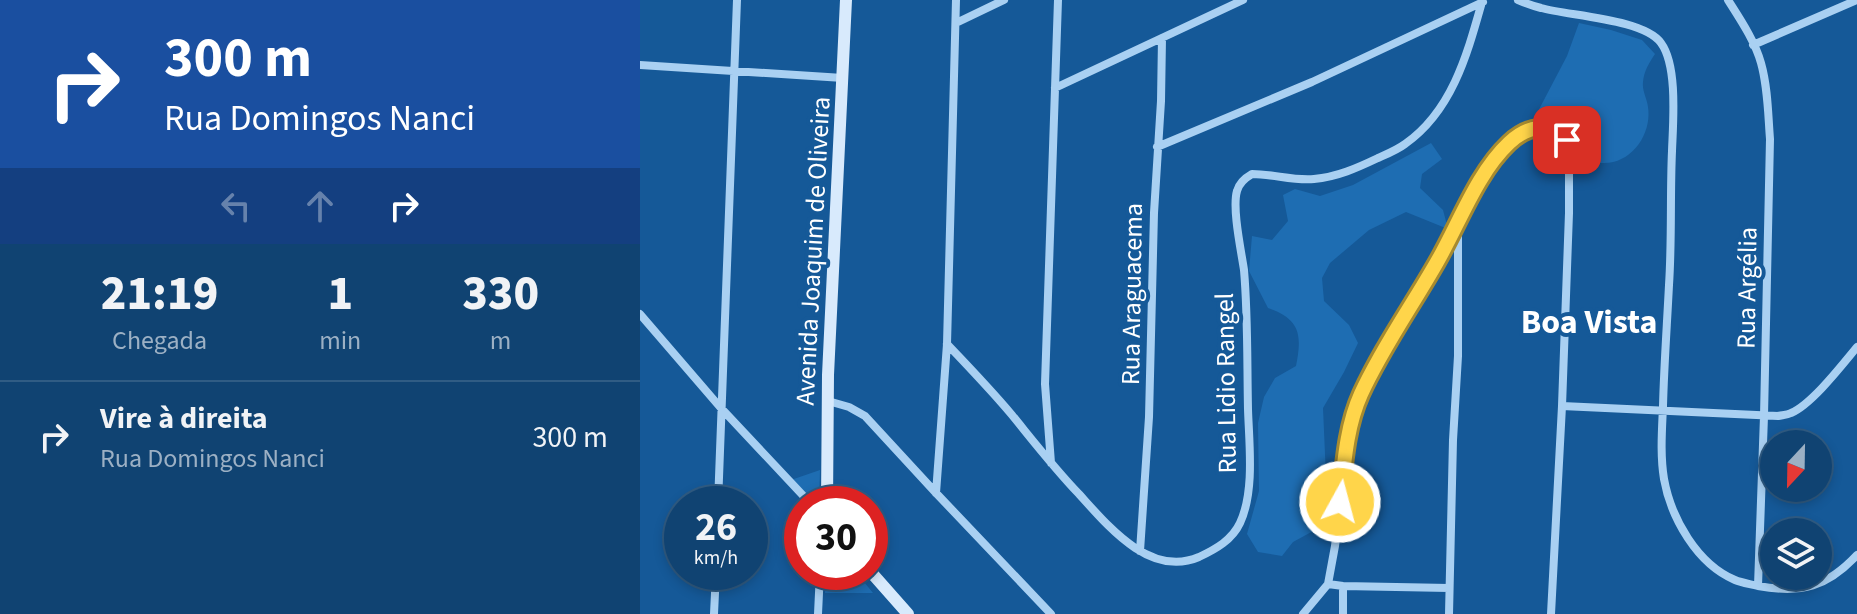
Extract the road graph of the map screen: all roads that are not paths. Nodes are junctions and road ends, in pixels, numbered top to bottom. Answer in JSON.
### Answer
{"nodes":[{"id":1,"x":737,"y":0,"type":"edge"},
{"id":2,"x":846,"y":0,"type":"edge"},
{"id":3,"x":956,"y":0,"type":"edge"},
{"id":4,"x":1004,"y":0,"type":"edge"},
{"id":5,"x":1058,"y":0,"type":"edge"},
{"id":6,"x":1243,"y":0,"type":"edge"},
{"id":7,"x":1518,"y":0,"type":"edge"},
{"id":8,"x":1728,"y":0,"type":"edge"},
{"id":9,"x":1857,"y":0,"type":"edge"},
{"id":10,"x":1485,"y":1,"type":"edge"},
{"id":11,"x":1541,"y":4,"type":"edge"},
{"id":12,"x":956,"y":23,"type":"junction"},
{"id":13,"x":1162,"y":38,"type":"junction"},
{"id":14,"x":1753,"y":45,"type":"junction"},
{"id":15,"x":640,"y":65,"type":"edge"},
{"id":16,"x":734,"y":72,"type":"junction"},
{"id":17,"x":843,"y":78,"type":"junction"},
{"id":18,"x":1055,"y":88,"type":"junction"},
{"id":19,"x":1157,"y":147,"type":"junction"},
{"id":20,"x":1458,"y":225,"type":"junction"},
{"id":21,"x":640,"y":314,"type":"edge"},
{"id":22,"x":947,"y":344,"type":"junction"},
{"id":23,"x":1857,"y":347,"type":"edge"},
{"id":24,"x":828,"y":401,"type":"junction"},
{"id":25,"x":1562,"y":406,"type":"junction"},
{"id":26,"x":720,"y":407,"type":"junction"},
{"id":27,"x":1663,"y":411,"type":"junction"},
{"id":28,"x":1764,"y":416,"type":"junction"},
{"id":29,"x":1051,"y":463,"type":"junction"},
{"id":30,"x":718,"y":486,"type":"edge"},
{"id":31,"x":794,"y":486,"type":"edge"},
{"id":32,"x":827,"y":486,"type":"edge"},
{"id":33,"x":936,"y":493,"type":"junction"},
{"id":34,"x":1140,"y":551,"type":"junction"},
{"id":35,"x":1857,"y":555,"type":"edge"},
{"id":36,"x":1328,"y":584,"type":"junction"},
{"id":37,"x":1343,"y":586,"type":"junction"},
{"id":38,"x":1758,"y":586,"type":"junction"},
{"id":39,"x":1449,"y":588,"type":"junction"},
{"id":40,"x":715,"y":590,"type":"edge"},
{"id":41,"x":819,"y":590,"type":"edge"},
{"id":42,"x":887,"y":590,"type":"edge"},
{"id":43,"x":714,"y":614,"type":"edge"},
{"id":44,"x":818,"y":614,"type":"edge"},
{"id":45,"x":908,"y":614,"type":"edge"},
{"id":46,"x":1051,"y":614,"type":"edge"},
{"id":47,"x":1303,"y":614,"type":"edge"},
{"id":48,"x":1343,"y":614,"type":"edge"},
{"id":49,"x":1449,"y":614,"type":"edge"},
{"id":50,"x":1551,"y":614,"type":"edge"}],
"edges":[{"from":1,"to":16,"type":"street"},
{"from":2,"to":17,"type":"main road","name":"Avenida Joaquim de Oliveira"},
{"from":3,"to":12,"type":"street"},
{"from":4,"to":12,"type":"street"},
{"from":5,"to":18,"type":"street"},
{"from":6,"to":13,"type":"street"},
{"from":7,"to":11,"type":"street"},
{"from":8,"to":14,"type":"street","name":"Rua Argélia"},
{"from":9,"to":14,"type":"street"},
{"from":10,"to":19,"type":"street"},
{"from":10,"to":34,"type":"street","name":"Rua Lidio Rangel"},
{"from":11,"to":27,"type":"street"},
{"from":12,"to":22,"type":"street"},
{"from":13,"to":18,"type":"street"},
{"from":13,"to":19,"type":"street","name":"Rua Araguacema"},
{"from":14,"to":28,"type":"street","name":"Rua Argélia"},
{"from":15,"to":16,"type":"street"},
{"from":16,"to":17,"type":"street"},
{"from":16,"to":26,"type":"street"},
{"from":17,"to":24,"type":"main road","name":"Avenida Joaquim de Oliveira"},
{"from":18,"to":29,"type":"street"},
{"from":19,"to":34,"type":"street","name":"Rua Araguacema"},
{"from":20,"to":25,"type":"street"},
{"from":20,"to":36,"type":"street"},
{"from":20,"to":39,"type":"street"},
{"from":21,"to":26,"type":"street"},
{"from":22,"to":29,"type":"street","name":"Rua Lidio Rangel"},
{"from":22,"to":33,"type":"street"},
{"from":23,"to":28,"type":"street"},
{"from":24,"to":32,"type":"main road","name":"Avenida Joaquim de Oliveira"},
{"from":24,"to":33,"type":"street"},
{"from":25,"to":27,"type":"street"},
{"from":25,"to":50,"type":"street"},
{"from":26,"to":30,"type":"street"},
{"from":26,"to":31,"type":"street"},
{"from":27,"to":28,"type":"street"},
{"from":27,"to":38,"type":"street"},
{"from":28,"to":38,"type":"street","name":"Rua Argélia"},
{"from":29,"to":34,"type":"street","name":"Rua Lidio Rangel"},
{"from":33,"to":46,"type":"street"},
{"from":35,"to":38,"type":"street"},
{"from":36,"to":37,"type":"street"},
{"from":36,"to":47,"type":"street"},
{"from":37,"to":39,"type":"street"},
{"from":37,"to":48,"type":"street"},
{"from":39,"to":49,"type":"street"},
{"from":40,"to":43,"type":"street"},
{"from":41,"to":44,"type":"street"},
{"from":42,"to":45,"type":"main road"}]}
